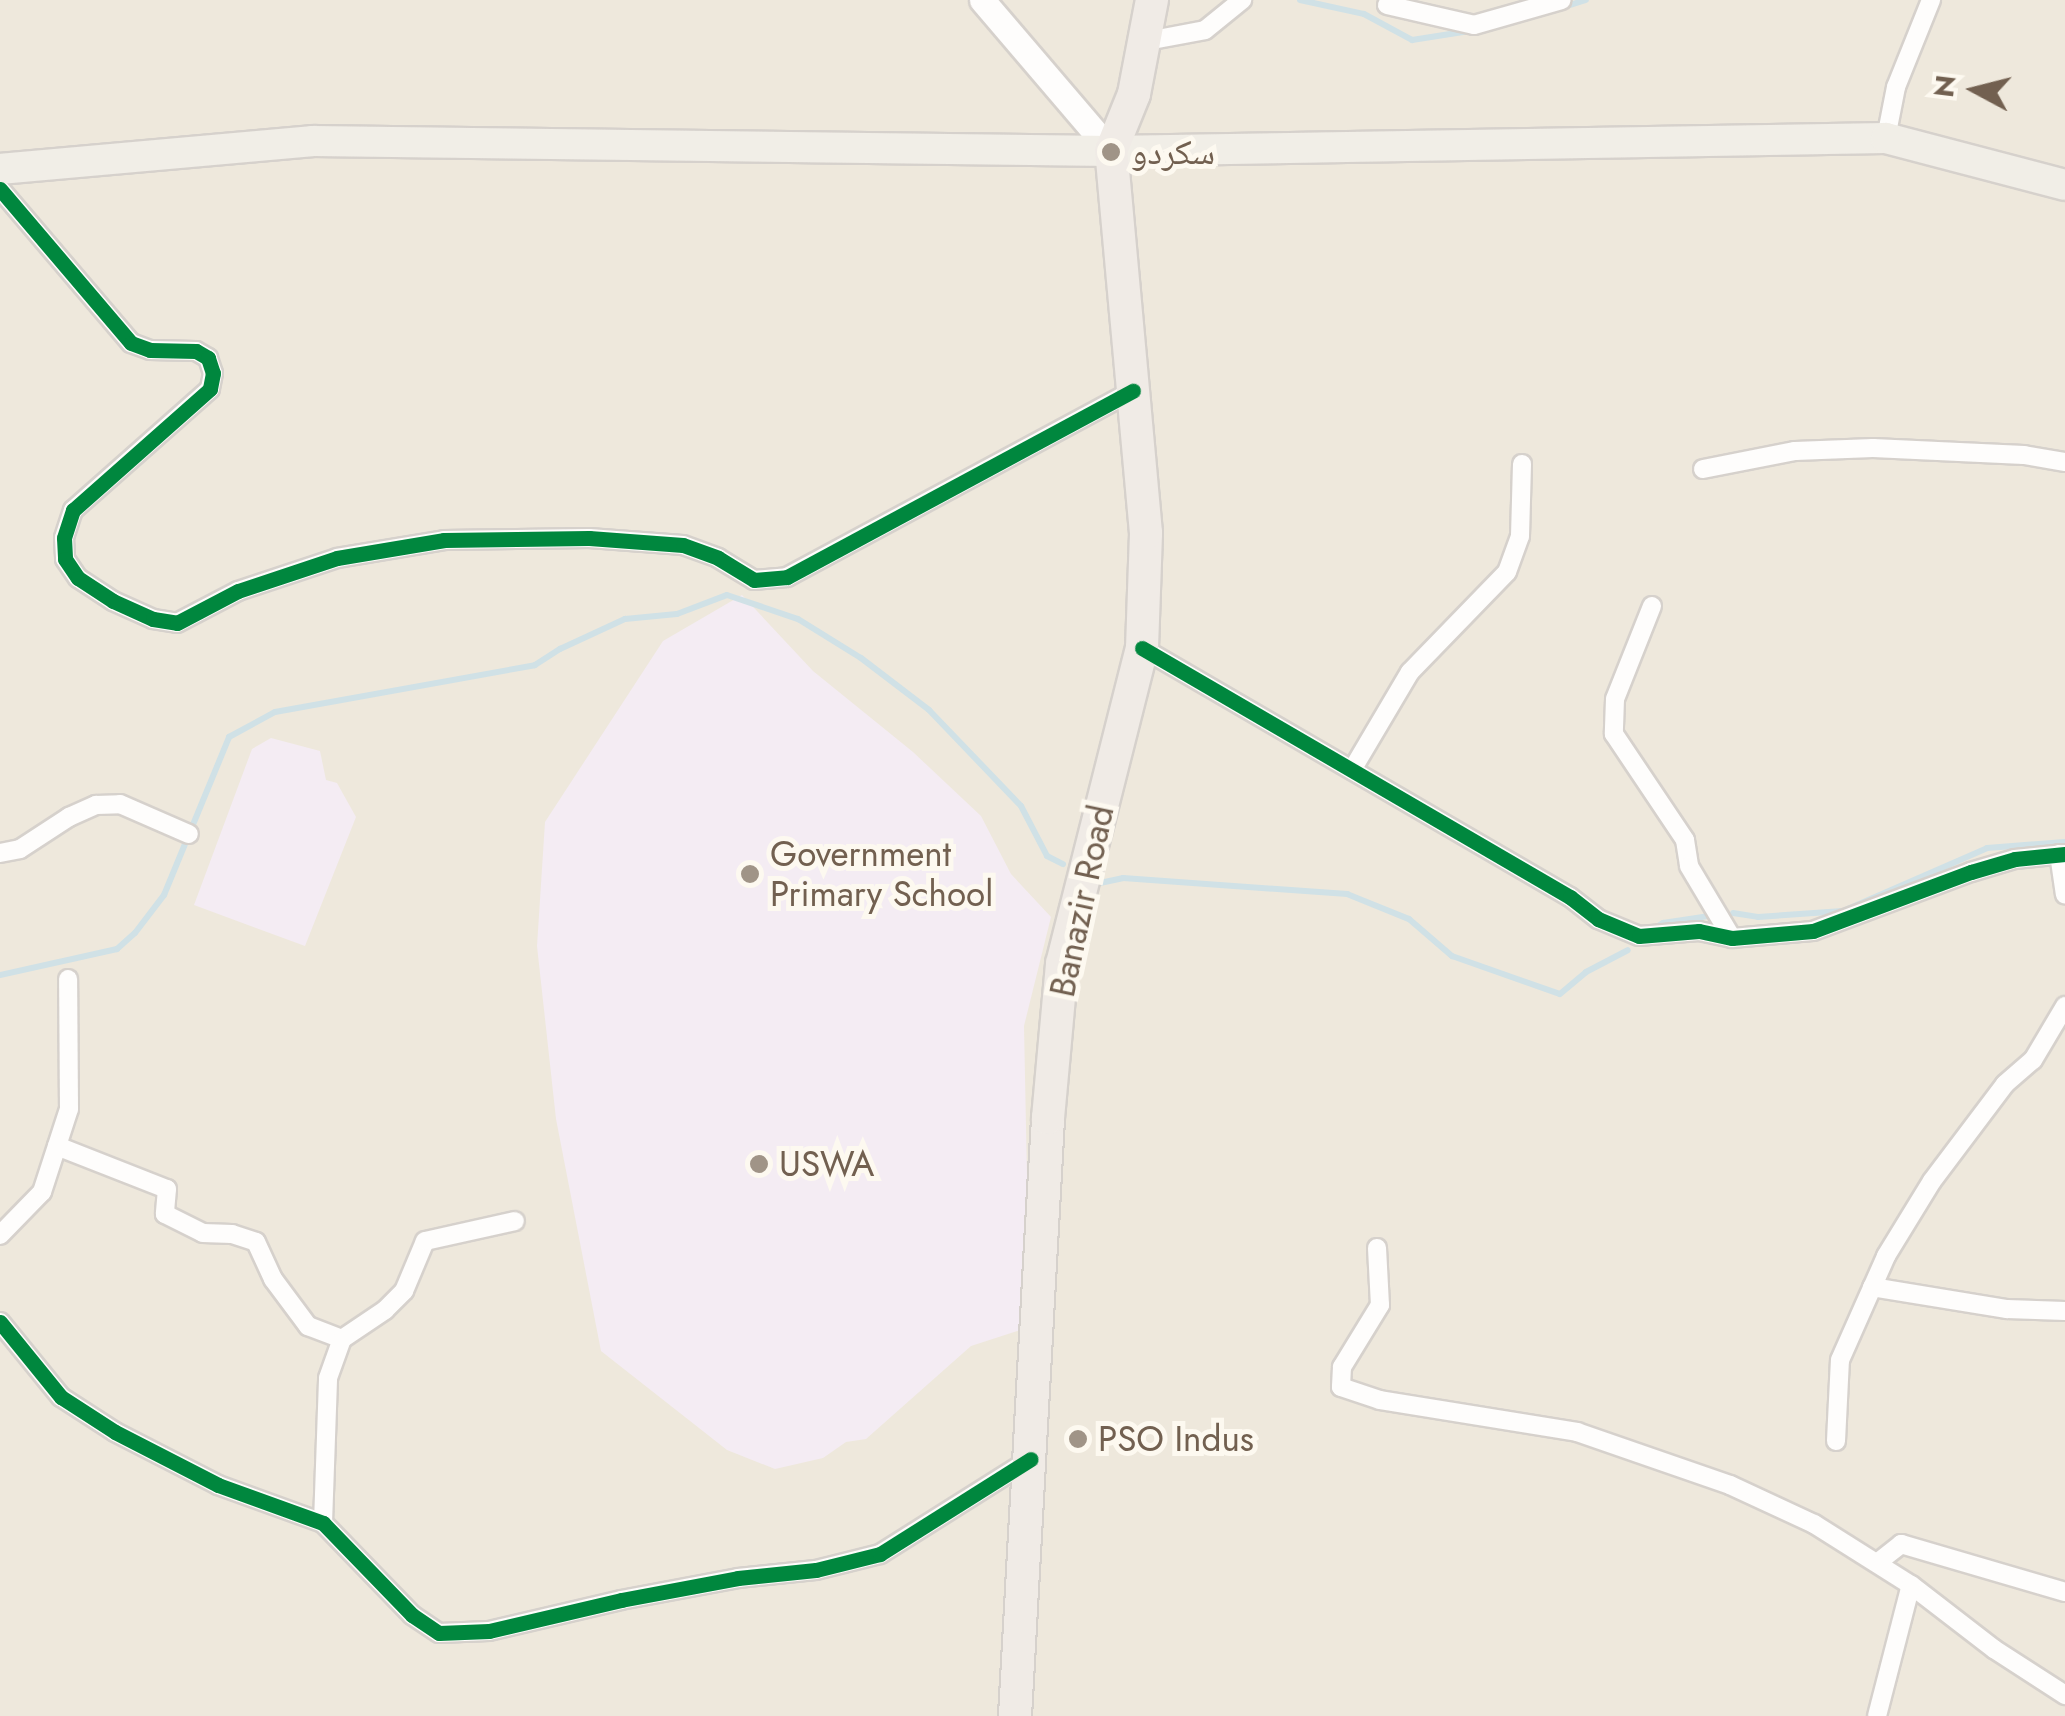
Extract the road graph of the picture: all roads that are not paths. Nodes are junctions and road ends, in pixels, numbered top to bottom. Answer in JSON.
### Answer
{"nodes":[{"id":1,"x":982,"y":0,"type":"edge"},
{"id":2,"x":1152,"y":0,"type":"edge"},
{"id":3,"x":1242,"y":0,"type":"edge"},
{"id":4,"x":1562,"y":0,"type":"edge"},
{"id":5,"x":1931,"y":0,"type":"edge"},
{"id":6,"x":1387,"y":5,"type":"dead end"},
{"id":7,"x":1147,"y":42,"type":"junction"},
{"id":8,"x":1886,"y":138,"type":"junction"},
{"id":9,"x":1110,"y":152,"type":"junction"},
{"id":10,"x":0,"y":169,"type":"edge"},
{"id":11,"x":2065,"y":184,"type":"edge"},
{"id":12,"x":0,"y":189,"type":"edge"},
{"id":13,"x":1133,"y":391,"type":"junction"},
{"id":14,"x":2065,"y":462,"type":"edge"},
{"id":15,"x":1522,"y":464,"type":"dead end"},
{"id":16,"x":1703,"y":469,"type":"dead end"},
{"id":17,"x":1652,"y":606,"type":"dead end"},
{"id":18,"x":1142,"y":648,"type":"junction"},
{"id":19,"x":1352,"y":770,"type":"junction"},
{"id":20,"x":190,"y":834,"type":"dead end"},
{"id":21,"x":0,"y":853,"type":"edge"},
{"id":22,"x":2062,"y":854,"type":"edge"},
{"id":23,"x":2065,"y":895,"type":"edge"},
{"id":24,"x":1732,"y":938,"type":"junction"},
{"id":25,"x":68,"y":979,"type":"dead end"},
{"id":26,"x":2065,"y":1006,"type":"edge"},
{"id":27,"x":58,"y":1146,"type":"junction"},
{"id":28,"x":516,"y":1221,"type":"dead end"},
{"id":29,"x":0,"y":1235,"type":"edge"},
{"id":30,"x":1377,"y":1248,"type":"dead end"},
{"id":31,"x":1872,"y":1287,"type":"junction"},
{"id":32,"x":2065,"y":1312,"type":"edge"},
{"id":33,"x":0,"y":1322,"type":"edge"},
{"id":34,"x":342,"y":1339,"type":"junction"},
{"id":35,"x":1836,"y":1442,"type":"dead end"},
{"id":36,"x":1031,"y":1459,"type":"junction"},
{"id":37,"x":323,"y":1522,"type":"junction"},
{"id":38,"x":1877,"y":1563,"type":"junction"},
{"id":39,"x":1911,"y":1584,"type":"junction"},
{"id":40,"x":2065,"y":1592,"type":"edge"},
{"id":41,"x":2065,"y":1695,"type":"edge"},
{"id":42,"x":1015,"y":1716,"type":"edge"},
{"id":43,"x":1877,"y":1716,"type":"edge"}],
"edges":[{"from":1,"to":9,"type":"main road"},
{"from":2,"to":7,"type":"highway"},
{"from":3,"to":7,"type":"street"},
{"from":4,"to":6,"type":"street"},
{"from":5,"to":8,"type":"street"},
{"from":7,"to":9,"type":"highway"},
{"from":8,"to":9,"type":"main road"},
{"from":8,"to":11,"type":"main road"},
{"from":9,"to":10,"type":"main road"},
{"from":9,"to":13,"type":"highway","name":"Banazir Road"},
{"from":12,"to":13,"type":"street"},
{"from":13,"to":18,"type":"highway","name":"Banazir Road"},
{"from":14,"to":16,"type":"street"},
{"from":15,"to":19,"type":"street"},
{"from":17,"to":24,"type":"street"},
{"from":18,"to":19,"type":"street"},
{"from":18,"to":36,"type":"highway","name":"Banazir Road"},
{"from":19,"to":24,"type":"street"},
{"from":20,"to":21,"type":"street"},
{"from":22,"to":23,"type":"street"},
{"from":22,"to":24,"type":"street"},
{"from":25,"to":27,"type":"street"},
{"from":26,"to":31,"type":"street"},
{"from":27,"to":29,"type":"street"},
{"from":27,"to":34,"type":"street"},
{"from":28,"to":34,"type":"street"},
{"from":30,"to":38,"type":"street"},
{"from":31,"to":32,"type":"street"},
{"from":31,"to":35,"type":"street"},
{"from":33,"to":37,"type":"street"},
{"from":34,"to":37,"type":"street"},
{"from":36,"to":37,"type":"street"},
{"from":36,"to":42,"type":"highway","name":"Banazir Road"},
{"from":38,"to":39,"type":"street"},
{"from":38,"to":40,"type":"street"},
{"from":39,"to":41,"type":"street"},
{"from":39,"to":43,"type":"street"}]}
